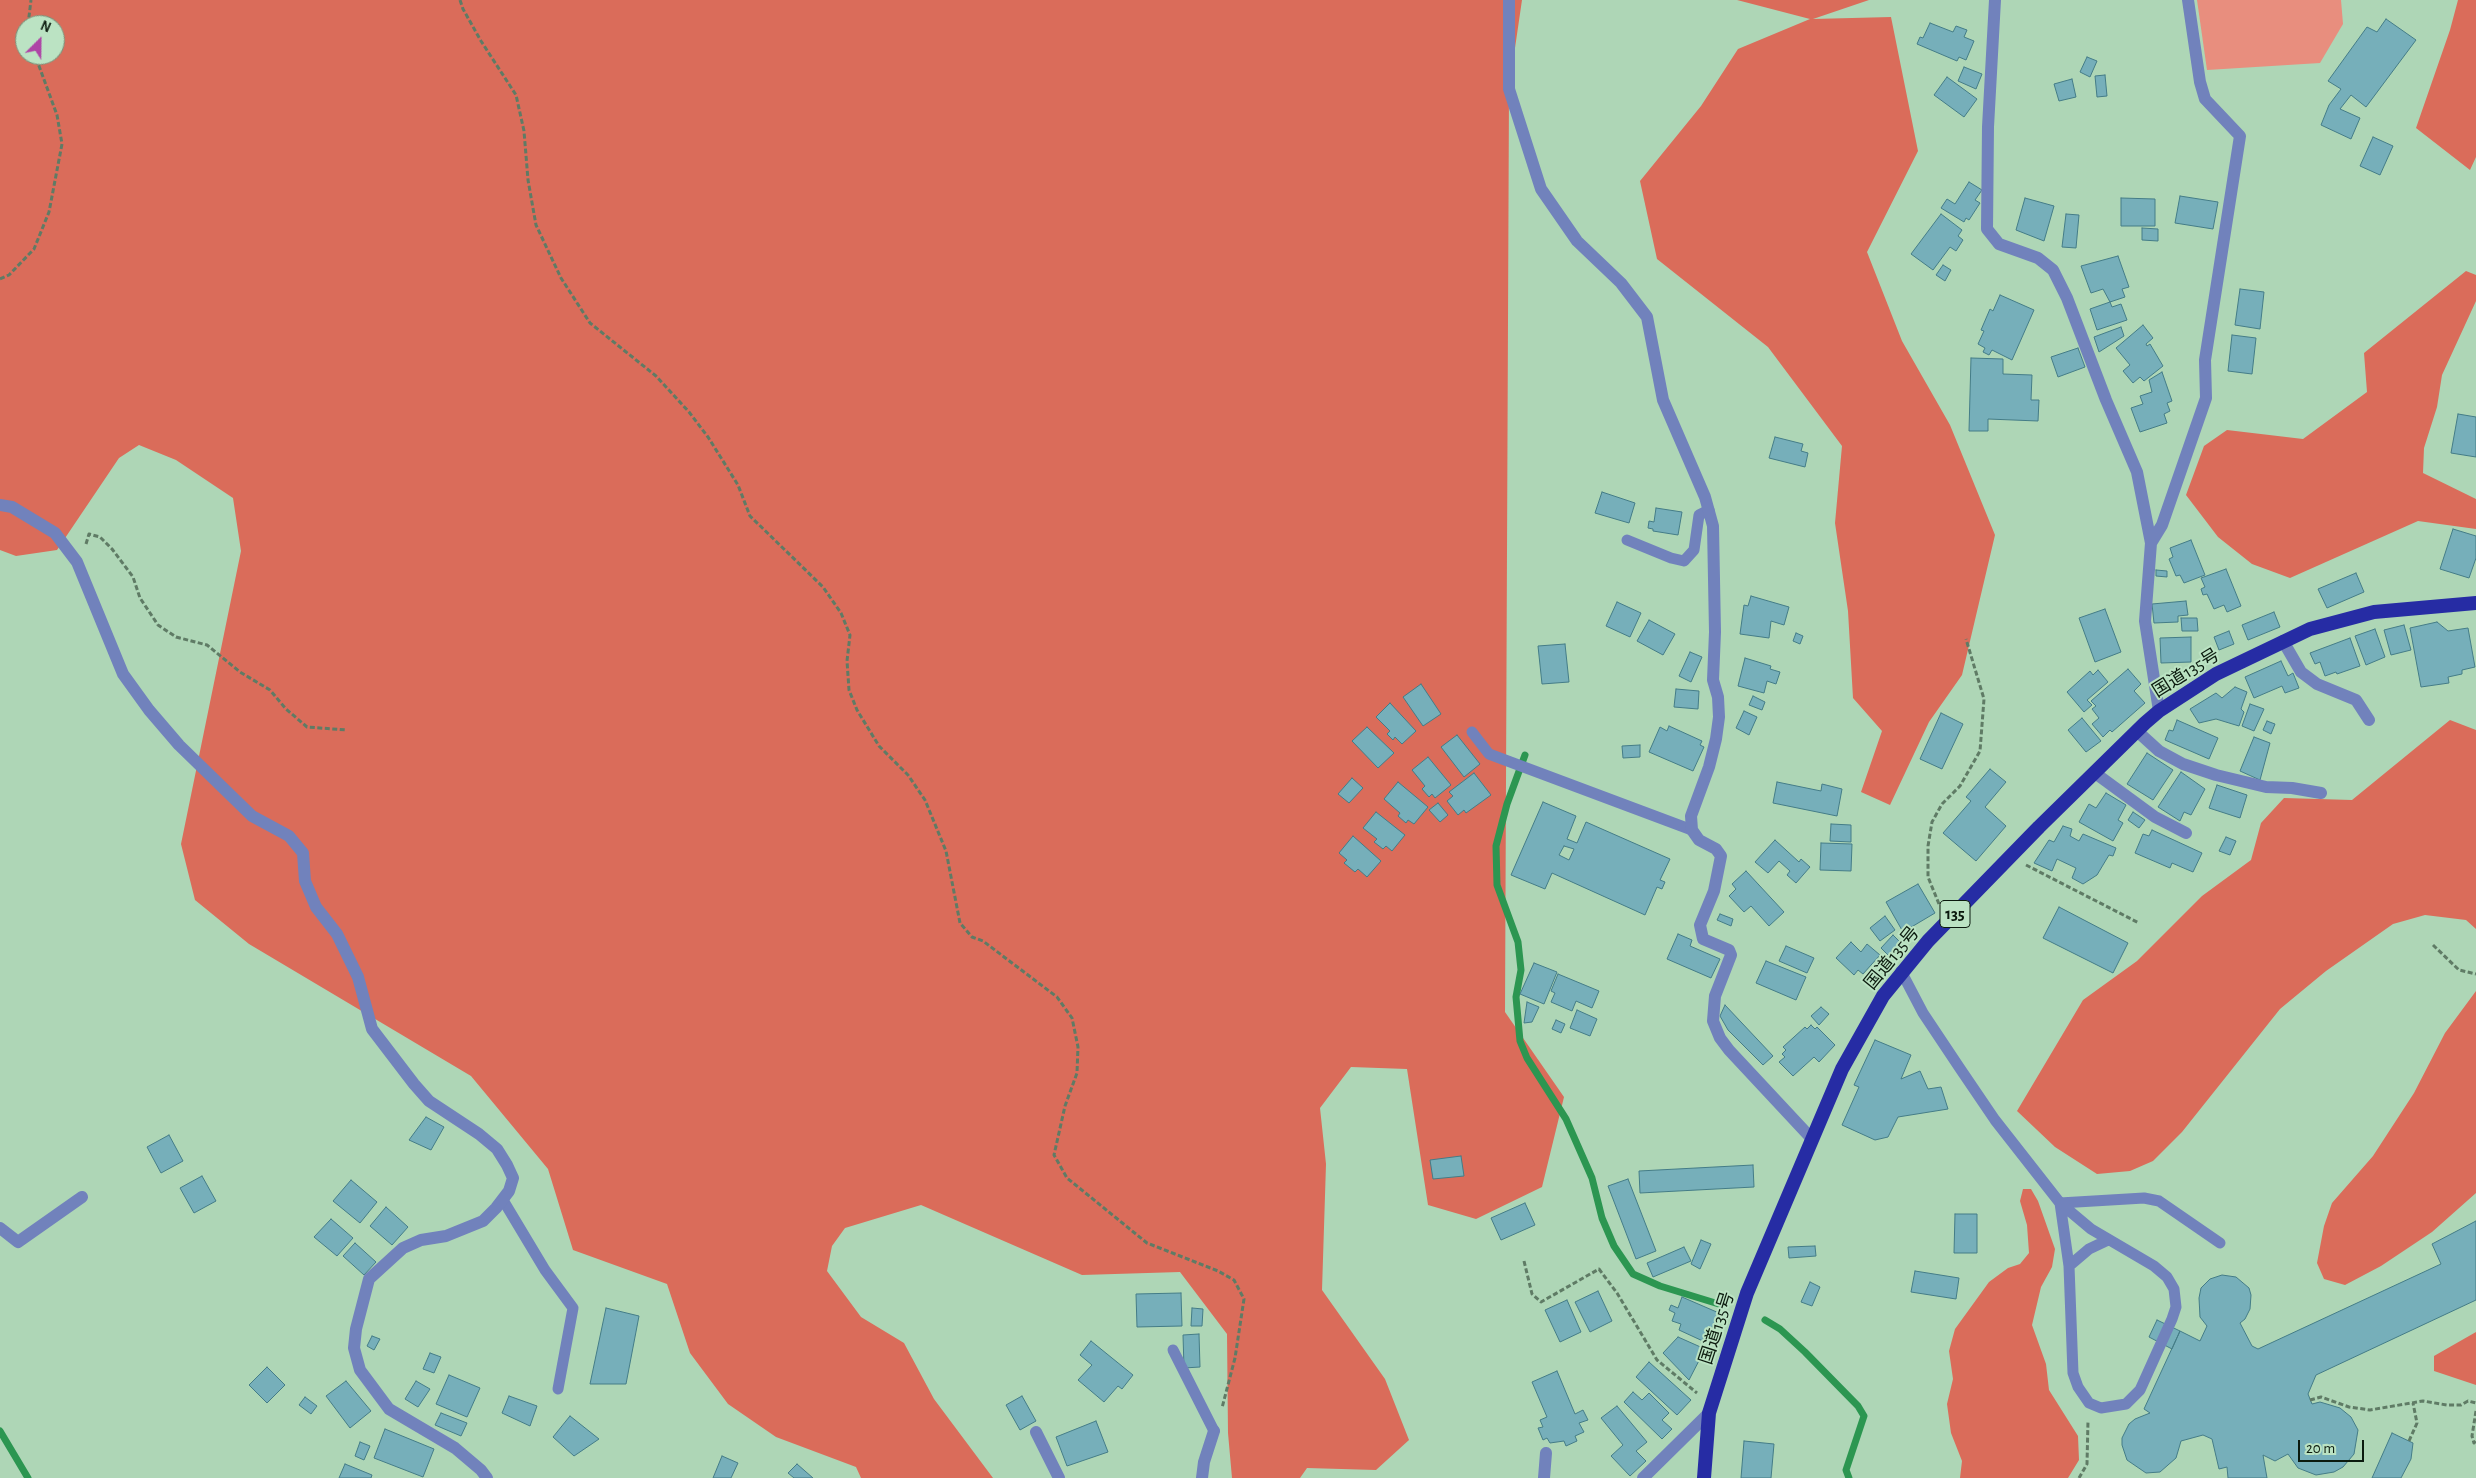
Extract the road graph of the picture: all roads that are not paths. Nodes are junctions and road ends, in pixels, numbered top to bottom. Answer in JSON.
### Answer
{"nodes":[{"id":1,"x":1509,"y":0,"type":"edge"},
{"id":2,"x":1995,"y":0,"type":"edge"},
{"id":3,"x":2188,"y":0,"type":"edge"},
{"id":4,"x":0,"y":505,"type":"edge"},
{"id":5,"x":1709,"y":510,"type":"junction"},
{"id":6,"x":1627,"y":540,"type":"dead end"},
{"id":7,"x":2151,"y":543,"type":"junction"},
{"id":8,"x":2476,"y":603,"type":"edge"},
{"id":9,"x":2283,"y":642,"type":"junction"},
{"id":10,"x":2159,"y":710,"type":"junction"},
{"id":11,"x":2369,"y":720,"type":"dead end"},
{"id":12,"x":2137,"y":731,"type":"junction"},
{"id":13,"x":1472,"y":732,"type":"dead end"},
{"id":14,"x":2095,"y":773,"type":"junction"},
{"id":15,"x":2321,"y":793,"type":"dead end"},
{"id":16,"x":1692,"y":830,"type":"junction"},
{"id":17,"x":2186,"y":833,"type":"dead end"},
{"id":18,"x":1901,"y":971,"type":"junction"},
{"id":19,"x":1812,"y":1139,"type":"junction"},
{"id":20,"x":82,"y":1197,"type":"dead end"},
{"id":21,"x":503,"y":1200,"type":"junction"},
{"id":22,"x":2060,"y":1203,"type":"junction"},
{"id":23,"x":0,"y":1228,"type":"edge"},
{"id":24,"x":2108,"y":1240,"type":"junction"},
{"id":25,"x":2220,"y":1243,"type":"dead end"},
{"id":26,"x":2069,"y":1266,"type":"junction"},
{"id":27,"x":1173,"y":1350,"type":"dead end"},
{"id":28,"x":558,"y":1389,"type":"dead end"},
{"id":29,"x":1709,"y":1413,"type":"junction"},
{"id":30,"x":1036,"y":1432,"type":"dead end"},
{"id":31,"x":1214,"y":1432,"type":"joint"},
{"id":32,"x":1546,"y":1453,"type":"dead end"},
{"id":33,"x":487,"y":1478,"type":"edge"},
{"id":34,"x":1059,"y":1478,"type":"edge"},
{"id":35,"x":1202,"y":1478,"type":"edge"},
{"id":36,"x":1544,"y":1478,"type":"edge"},
{"id":37,"x":1643,"y":1478,"type":"edge"},
{"id":38,"x":1704,"y":1478,"type":"edge"}],
"edges":[{"from":1,"to":5,"type":"street"},
{"from":2,"to":7,"type":"street"},
{"from":3,"to":7,"type":"street"},
{"from":4,"to":21,"type":"street"},
{"from":5,"to":6,"type":"lane"},
{"from":5,"to":16,"type":"street"},
{"from":7,"to":10,"type":"street"},
{"from":8,"to":9,"type":"highway","name":"国道135号","number":"135"},
{"from":9,"to":10,"type":"highway","name":"国道135号","number":"135"},
{"from":9,"to":11,"type":"street"},
{"from":10,"to":12,"type":"highway","name":"国道135号","number":"135"},
{"from":12,"to":14,"type":"highway","name":"国道135号","number":"135"},
{"from":12,"to":15,"type":"street"},
{"from":13,"to":16,"type":"lane"},
{"from":14,"to":17,"type":"street"},
{"from":14,"to":18,"type":"highway","name":"国道135号","number":"135"},
{"from":16,"to":19,"type":"street"},
{"from":18,"to":19,"type":"highway","name":"国道135号","number":"135"},
{"from":18,"to":22,"type":"lane"},
{"from":19,"to":29,"type":"highway","name":"国道135号","number":"135"},
{"from":20,"to":23,"type":"street"},
{"from":21,"to":28,"type":"lane"},
{"from":21,"to":33,"type":"street"},
{"from":22,"to":24,"type":"lane"},
{"from":22,"to":25,"type":"lane"},
{"from":22,"to":26,"type":"lane"},
{"from":24,"to":26,"type":"lane"},
{"from":24,"to":26,"type":"lane"},
{"from":27,"to":31,"type":"lane"},
{"from":29,"to":37,"type":"street"},
{"from":29,"to":38,"type":"highway","name":"国道135号","number":"135"},
{"from":30,"to":34,"type":"street"},
{"from":31,"to":35,"type":"street"},
{"from":32,"to":36,"type":"street"}]}
